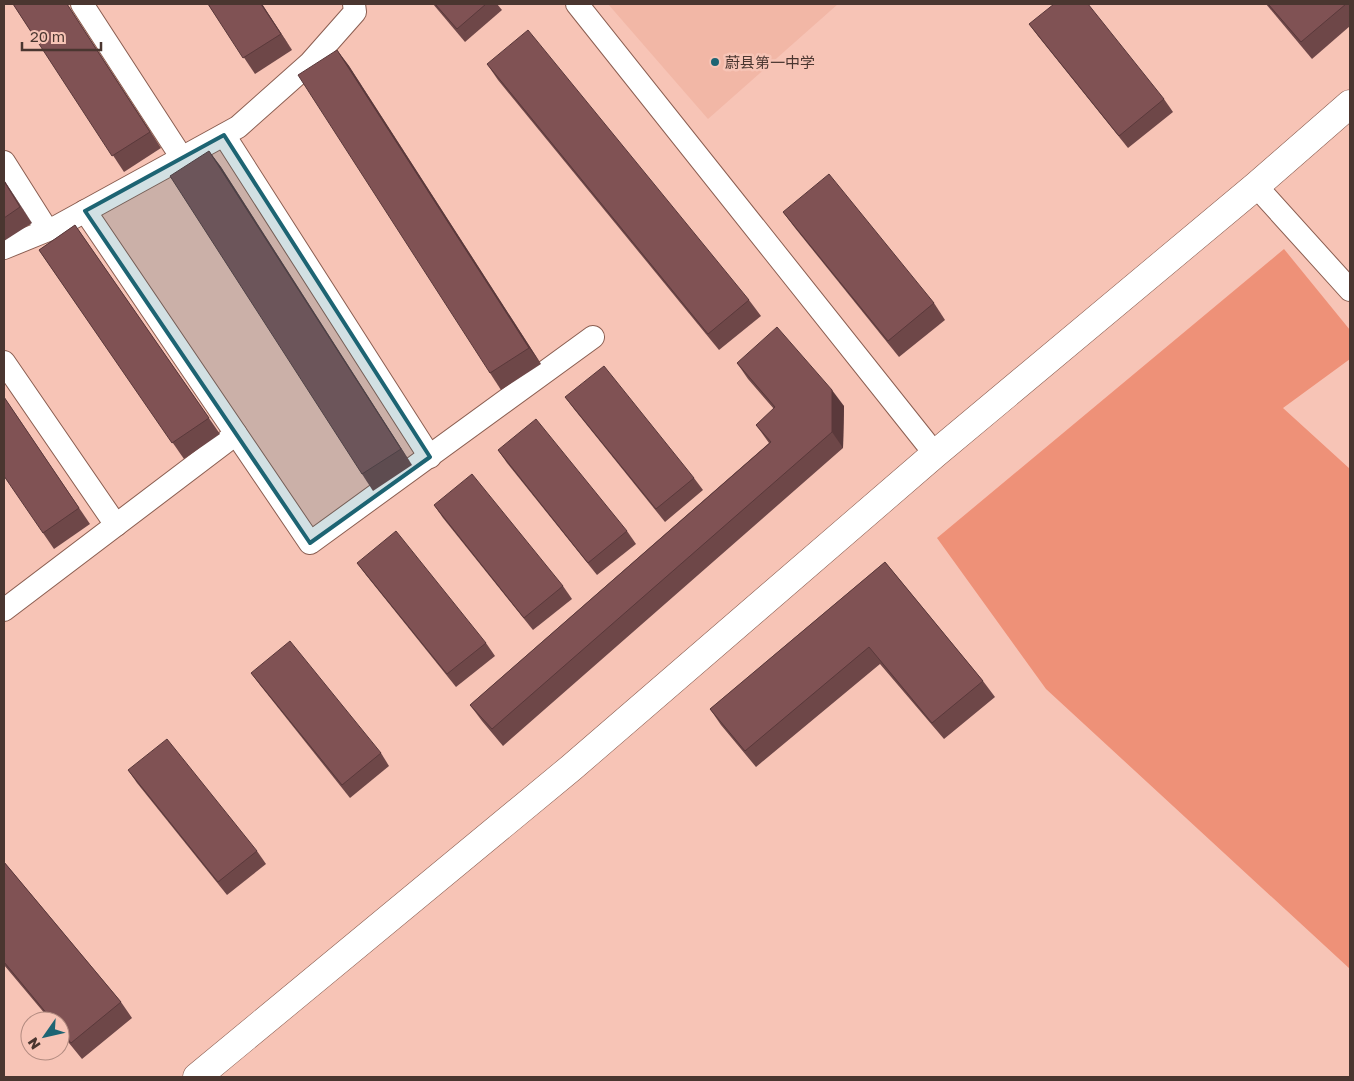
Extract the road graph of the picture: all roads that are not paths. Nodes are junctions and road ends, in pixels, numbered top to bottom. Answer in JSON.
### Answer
{"nodes":[{"id":1,"x":82,"y":4,"type":"edge"},
{"id":2,"x":354,"y":4,"type":"edge"},
{"id":3,"x":577,"y":4,"type":"edge"},
{"id":4,"x":1350,"y":104,"type":"edge"},
{"id":5,"x":224,"y":135,"type":"junction"},
{"id":6,"x":182,"y":158,"type":"junction"},
{"id":7,"x":4,"y":162,"type":"edge"},
{"id":8,"x":1256,"y":186,"type":"junction"},
{"id":9,"x":85,"y":211,"type":"junction"},
{"id":10,"x":47,"y":230,"type":"junction"},
{"id":11,"x":4,"y":248,"type":"edge"},
{"id":12,"x":1350,"y":290,"type":"edge"},
{"id":13,"x":593,"y":337,"type":"dead end"},
{"id":14,"x":4,"y":362,"type":"edge"},
{"id":15,"x":236,"y":434,"type":"junction"},
{"id":16,"x":934,"y":454,"type":"junction"},
{"id":17,"x":430,"y":456,"type":"junction"},
{"id":18,"x":116,"y":525,"type":"junction"},
{"id":19,"x":4,"y":610,"type":"edge"},
{"id":20,"x":196,"y":1077,"type":"edge"}],
"edges":[{"from":1,"to":6,"type":"street"},
{"from":2,"to":5,"type":"street"},
{"from":3,"to":16,"type":"street"},
{"from":4,"to":8,"type":"street"},
{"from":5,"to":6,"type":"street"},
{"from":5,"to":17,"type":"street"},
{"from":6,"to":9,"type":"street"},
{"from":7,"to":10,"type":"street"},
{"from":8,"to":12,"type":"street"},
{"from":8,"to":16,"type":"street"},
{"from":9,"to":10,"type":"street"},
{"from":9,"to":15,"type":"street"},
{"from":10,"to":11,"type":"street"},
{"from":13,"to":17,"type":"street"},
{"from":14,"to":18,"type":"street"},
{"from":15,"to":17,"type":"street"},
{"from":15,"to":18,"type":"street"},
{"from":16,"to":20,"type":"street"},
{"from":18,"to":19,"type":"street"}]}
